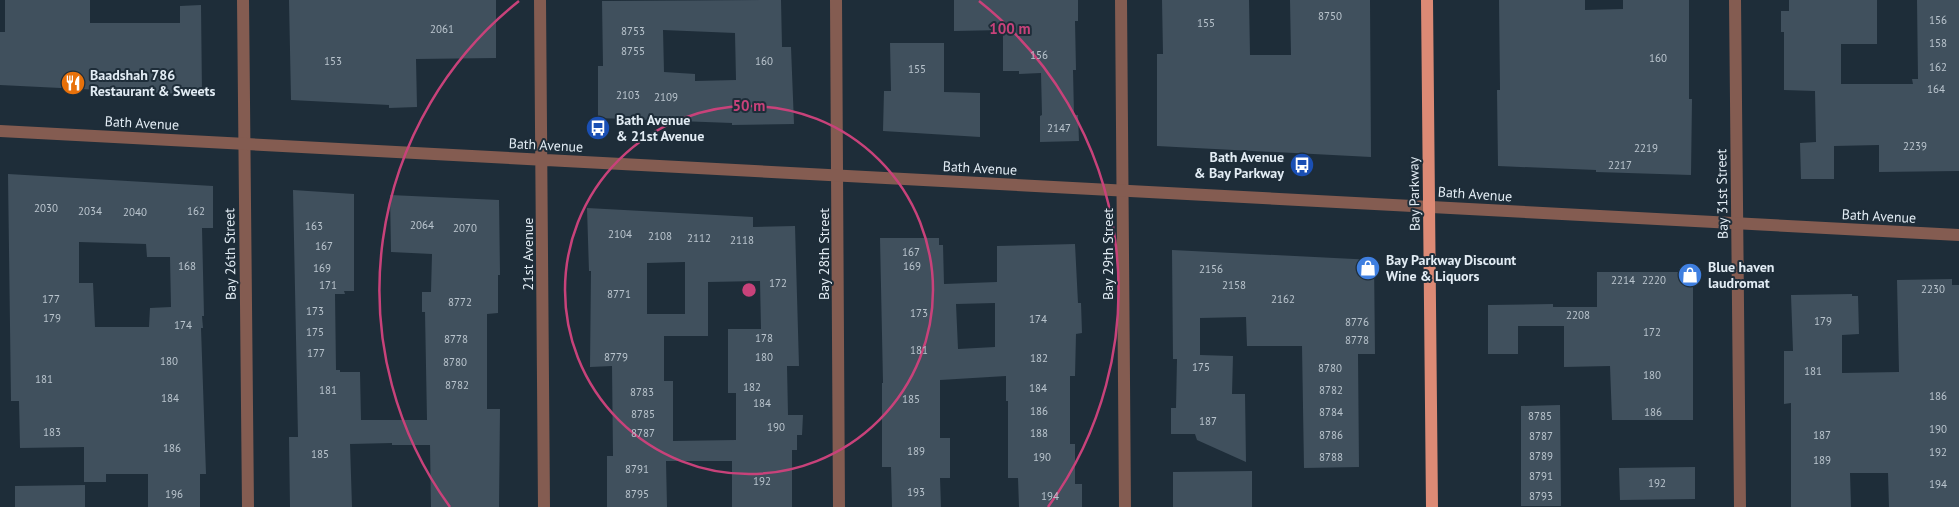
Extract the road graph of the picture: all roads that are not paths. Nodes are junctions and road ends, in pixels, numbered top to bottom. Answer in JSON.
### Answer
{"nodes":[{"id":1,"x":243,"y":0,"type":"edge"},
{"id":2,"x":540,"y":0,"type":"edge"},
{"id":3,"x":836,"y":0,"type":"edge"},
{"id":4,"x":1121,"y":0,"type":"edge"},
{"id":5,"x":1427,"y":0,"type":"edge"},
{"id":6,"x":1735,"y":0,"type":"edge"},
{"id":7,"x":0,"y":131,"type":"edge"},
{"id":8,"x":244,"y":144,"type":"junction"},
{"id":9,"x":542,"y":160,"type":"junction"},
{"id":10,"x":838,"y":176,"type":"junction"},
{"id":11,"x":1122,"y":190,"type":"junction"},
{"id":12,"x":1429,"y":206,"type":"junction"},
{"id":13,"x":1738,"y":224,"type":"junction"},
{"id":14,"x":1959,"y":235,"type":"edge"},
{"id":15,"x":248,"y":507,"type":"edge"},
{"id":16,"x":544,"y":507,"type":"edge"},
{"id":17,"x":839,"y":507,"type":"edge"},
{"id":18,"x":1125,"y":507,"type":"edge"},
{"id":19,"x":1432,"y":507,"type":"edge"},
{"id":20,"x":1740,"y":507,"type":"edge"}],
"edges":[{"from":1,"to":8,"type":"street","name":"Bay 26th Street"},
{"from":2,"to":9,"type":"street","name":"21st Avenue"},
{"from":3,"to":10,"type":"street","name":"Bay 28th Street"},
{"from":4,"to":11,"type":"street","name":"Bay 29th Street"},
{"from":5,"to":12,"type":"main road","name":"Bay Parkway"},
{"from":6,"to":13,"type":"street","name":"Bay 31st Street"},
{"from":7,"to":8,"type":"street","name":"Bath Avenue"},
{"from":8,"to":9,"type":"street","name":"Bath Avenue"},
{"from":8,"to":15,"type":"street","name":"Bay 26th Street"},
{"from":9,"to":10,"type":"street","name":"Bath Avenue"},
{"from":9,"to":16,"type":"street","name":"21st Avenue"},
{"from":10,"to":11,"type":"street","name":"Bath Avenue"},
{"from":10,"to":17,"type":"street","name":"Bay 28th Street"},
{"from":11,"to":12,"type":"street","name":"Bath Avenue"},
{"from":11,"to":18,"type":"street","name":"Bay 29th Street"},
{"from":12,"to":13,"type":"street","name":"Bath Avenue"},
{"from":12,"to":19,"type":"main road","name":"Bay Parkway"},
{"from":13,"to":14,"type":"street","name":"Bath Avenue"},
{"from":13,"to":20,"type":"street","name":"Bay 31st Street"}]}
